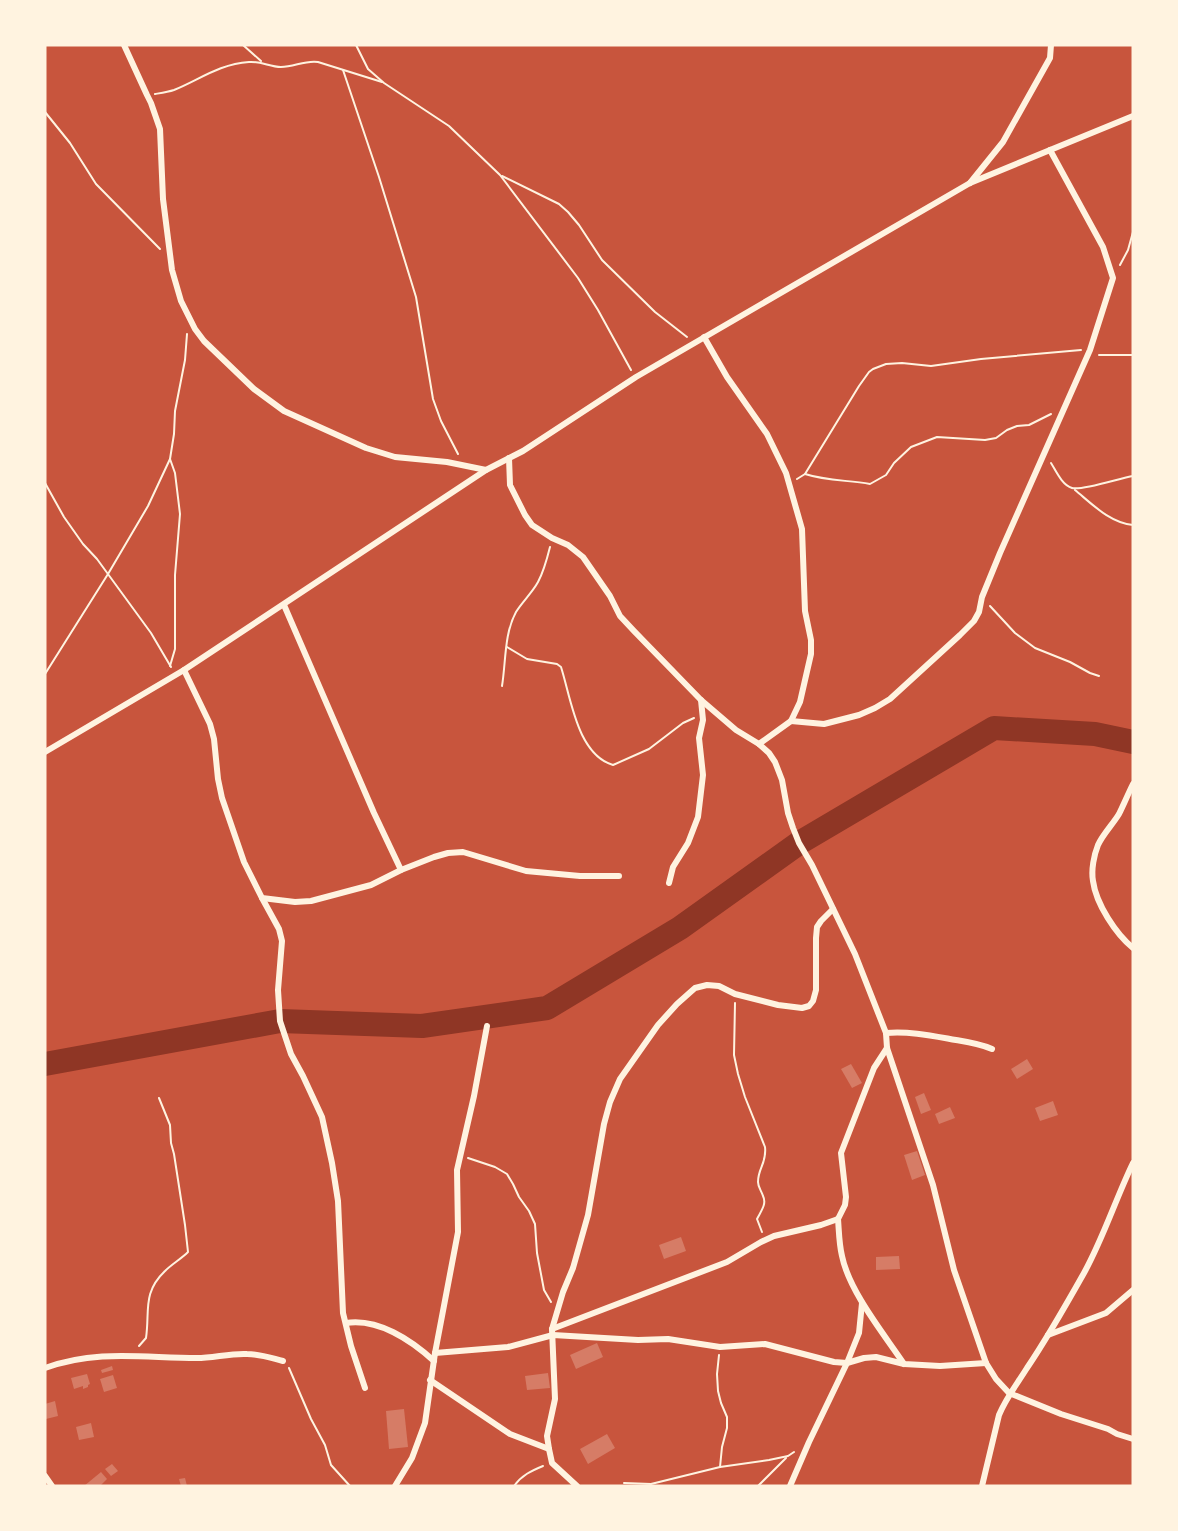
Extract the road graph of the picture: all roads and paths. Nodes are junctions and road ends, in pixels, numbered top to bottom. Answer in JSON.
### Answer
{"nodes":[{"id":1,"x":124,"y":45,"type":"edge"},
{"id":2,"x":243,"y":45,"type":"edge"},
{"id":3,"x":356,"y":45,"type":"edge"},
{"id":4,"x":1051,"y":45,"type":"edge"},
{"id":5,"x":263,"y":62,"type":"junction"},
{"id":6,"x":343,"y":70,"type":"junction"},
{"id":7,"x":384,"y":83,"type":"junction"},
{"id":8,"x":147,"y":95,"type":"junction"},
{"id":9,"x":45,"y":112,"type":"edge"},
{"id":10,"x":1133,"y":116,"type":"edge"},
{"id":11,"x":1050,"y":150,"type":"junction"},
{"id":12,"x":500,"y":175,"type":"junction"},
{"id":13,"x":969,"y":183,"type":"junction"},
{"id":14,"x":1133,"y":232,"type":"edge"},
{"id":15,"x":171,"y":260,"type":"junction"},
{"id":16,"x":1113,"y":278,"type":"junction"},
{"id":17,"x":188,"y":316,"type":"junction"},
{"id":18,"x":704,"y":337,"type":"junction"},
{"id":19,"x":694,"y":343,"type":"junction"},
{"id":20,"x":1089,"y":353,"type":"junction"},
{"id":21,"x":1133,"y":355,"type":"edge"},
{"id":22,"x":636,"y":377,"type":"junction"},
{"id":23,"x":1066,"y":403,"type":"junction"},
{"id":24,"x":1045,"y":451,"type":"junction"},
{"id":25,"x":509,"y":458,"type":"junction"},
{"id":26,"x":170,"y":459,"type":"junction"},
{"id":27,"x":464,"y":466,"type":"junction"},
{"id":28,"x":486,"y":470,"type":"junction"},
{"id":29,"x":805,"y":474,"type":"junction"},
{"id":30,"x":1133,"y":476,"type":"edge"},
{"id":31,"x":45,"y":483,"type":"edge"},
{"id":32,"x":789,"y":483,"type":"junction"},
{"id":33,"x":1073,"y":489,"type":"junction"},
{"id":34,"x":1133,"y":525,"type":"edge"},
{"id":35,"x":552,"y":538,"type":"junction"},
{"id":36,"x":108,"y":574,"type":"junction"},
{"id":37,"x":982,"y":597,"type":"junction"},
{"id":38,"x":284,"y":605,"type":"junction"},
{"id":39,"x":507,"y":647,"type":"junction"},
{"id":40,"x":170,"y":666,"type":"junction"},
{"id":41,"x":184,"y":670,"type":"junction"},
{"id":42,"x":45,"y":674,"type":"edge"},
{"id":43,"x":175,"y":675,"type":"junction"},
{"id":44,"x":1099,"y":676,"type":"dead end"},
{"id":45,"x":502,"y":686,"type":"dead end"},
{"id":46,"x":701,"y":700,"type":"junction"},
{"id":47,"x":703,"y":714,"type":"junction"},
{"id":48,"x":791,"y":722,"type":"junction"},
{"id":49,"x":759,"y":744,"type":"junction"},
{"id":50,"x":45,"y":752,"type":"edge"},
{"id":51,"x":1133,"y":784,"type":"edge"},
{"id":52,"x":401,"y":870,"type":"junction"},
{"id":53,"x":619,"y":876,"type":"dead end"},
{"id":54,"x":669,"y":883,"type":"dead end"},
{"id":55,"x":262,"y":898,"type":"junction"},
{"id":56,"x":833,"y":909,"type":"junction"},
{"id":57,"x":1133,"y":948,"type":"edge"},
{"id":58,"x":735,"y":994,"type":"junction"},
{"id":59,"x":487,"y":1026,"type":"dead end"},
{"id":60,"x":886,"y":1033,"type":"junction"},
{"id":61,"x":886,"y":1048,"type":"junction"},
{"id":62,"x":992,"y":1049,"type":"dead end"},
{"id":63,"x":159,"y":1098,"type":"dead end"},
{"id":64,"x":460,"y":1156,"type":"junction"},
{"id":65,"x":1133,"y":1163,"type":"edge"},
{"id":66,"x":838,"y":1219,"type":"junction"},
{"id":67,"x":766,"y":1239,"type":"junction"},
{"id":68,"x":1133,"y":1290,"type":"edge"},
{"id":69,"x":862,"y":1303,"type":"junction"},
{"id":70,"x":557,"y":1312,"type":"junction"},
{"id":71,"x":346,"y":1323,"type":"junction"},
{"id":72,"x":553,"y":1332,"type":"junction"},
{"id":73,"x":1048,"y":1336,"type":"junction"},
{"id":74,"x":720,"y":1347,"type":"junction"},
{"id":75,"x":435,"y":1353,"type":"junction"},
{"id":76,"x":132,"y":1356,"type":"junction"},
{"id":77,"x":284,"y":1361,"type":"joint"},
{"id":78,"x":434,"y":1361,"type":"junction"},
{"id":79,"x":847,"y":1363,"type":"junction"},
{"id":80,"x":986,"y":1363,"type":"junction"},
{"id":81,"x":904,"y":1364,"type":"junction"},
{"id":82,"x":45,"y":1368,"type":"edge"},
{"id":83,"x":430,"y":1380,"type":"junction"},
{"id":84,"x":364,"y":1388,"type":"dead end"},
{"id":85,"x":1009,"y":1393,"type":"junction"},
{"id":86,"x":1133,"y":1439,"type":"edge"},
{"id":87,"x":809,"y":1442,"type":"junction"},
{"id":88,"x":549,"y":1449,"type":"junction"},
{"id":89,"x":788,"y":1456,"type":"junction"},
{"id":90,"x":552,"y":1463,"type":"junction"},
{"id":91,"x":720,"y":1467,"type":"junction"},
{"id":92,"x":45,"y":1476,"type":"edge"},
{"id":93,"x":624,"y":1483,"type":"dead end"},
{"id":94,"x":52,"y":1486,"type":"edge"},
{"id":95,"x":350,"y":1486,"type":"edge"},
{"id":96,"x":395,"y":1486,"type":"edge"},
{"id":97,"x":514,"y":1486,"type":"edge"},
{"id":98,"x":577,"y":1486,"type":"edge"},
{"id":99,"x":758,"y":1486,"type":"edge"},
{"id":100,"x":790,"y":1486,"type":"edge"},
{"id":101,"x":982,"y":1486,"type":"edge"}],
"edges":[{"from":1,"to":8,"type":"street"},
{"from":2,"to":5,"type":"path"},
{"from":3,"to":7,"type":"path"},
{"from":4,"to":13,"type":"street"},
{"from":5,"to":6,"type":"path"},
{"from":5,"to":8,"type":"path"},
{"from":6,"to":7,"type":"path"},
{"from":6,"to":27,"type":"path"},
{"from":7,"to":12,"type":"path"},
{"from":8,"to":15,"type":"street"},
{"from":9,"to":15,"type":"path"},
{"from":10,"to":11,"type":"street"},
{"from":11,"to":13,"type":"street"},
{"from":11,"to":16,"type":"street"},
{"from":12,"to":19,"type":"path"},
{"from":12,"to":22,"type":"path"},
{"from":13,"to":18,"type":"street"},
{"from":14,"to":16,"type":"path"},
{"from":15,"to":17,"type":"street"},
{"from":16,"to":20,"type":"street"},
{"from":17,"to":26,"type":"path"},
{"from":17,"to":27,"type":"street"},
{"from":18,"to":19,"type":"street"},
{"from":18,"to":32,"type":"street"},
{"from":19,"to":22,"type":"street"},
{"from":20,"to":21,"type":"path"},
{"from":20,"to":23,"type":"street"},
{"from":20,"to":29,"type":"path"},
{"from":22,"to":25,"type":"street"},
{"from":23,"to":24,"type":"street"},
{"from":23,"to":29,"type":"path"},
{"from":24,"to":33,"type":"path"},
{"from":24,"to":37,"type":"street"},
{"from":25,"to":28,"type":"street"},
{"from":25,"to":35,"type":"street"},
{"from":26,"to":36,"type":"path"},
{"from":26,"to":40,"type":"path"},
{"from":27,"to":28,"type":"street"},
{"from":28,"to":38,"type":"street"},
{"from":29,"to":32,"type":"path"},
{"from":30,"to":33,"type":"path"},
{"from":31,"to":36,"type":"path"},
{"from":32,"to":48,"type":"street"},
{"from":33,"to":34,"type":"path"},
{"from":35,"to":39,"type":"path"},
{"from":35,"to":46,"type":"street"},
{"from":36,"to":40,"type":"path"},
{"from":36,"to":42,"type":"path"},
{"from":37,"to":44,"type":"path"},
{"from":37,"to":48,"type":"street"},
{"from":38,"to":41,"type":"street"},
{"from":38,"to":52,"type":"street"},
{"from":39,"to":45,"type":"path"},
{"from":39,"to":47,"type":"path"},
{"from":40,"to":43,"type":"path"},
{"from":41,"to":43,"type":"street"},
{"from":41,"to":55,"type":"street"},
{"from":43,"to":50,"type":"street"},
{"from":46,"to":47,"type":"street"},
{"from":46,"to":49,"type":"street"},
{"from":47,"to":54,"type":"street"},
{"from":48,"to":49,"type":"street"},
{"from":49,"to":56,"type":"street"},
{"from":51,"to":57,"type":"street"},
{"from":52,"to":53,"type":"street"},
{"from":52,"to":55,"type":"street"},
{"from":55,"to":71,"type":"street"},
{"from":56,"to":58,"type":"street"},
{"from":56,"to":60,"type":"street"},
{"from":58,"to":67,"type":"path"},
{"from":58,"to":70,"type":"street"},
{"from":59,"to":64,"type":"street"},
{"from":60,"to":61,"type":"street"},
{"from":60,"to":62,"type":"street"},
{"from":61,"to":66,"type":"street"},
{"from":61,"to":80,"type":"street"},
{"from":63,"to":76,"type":"path"},
{"from":64,"to":70,"type":"path"},
{"from":64,"to":75,"type":"street"},
{"from":65,"to":73,"type":"street"},
{"from":66,"to":67,"type":"street"},
{"from":66,"to":69,"type":"street"},
{"from":67,"to":72,"type":"street"},
{"from":68,"to":73,"type":"street"},
{"from":69,"to":79,"type":"street"},
{"from":69,"to":81,"type":"street"},
{"from":70,"to":72,"type":"street"},
{"from":71,"to":78,"type":"street"},
{"from":71,"to":84,"type":"street"},
{"from":72,"to":74,"type":"street"},
{"from":72,"to":75,"type":"street"},
{"from":72,"to":88,"type":"street"},
{"from":73,"to":85,"type":"street"},
{"from":74,"to":79,"type":"street"},
{"from":74,"to":91,"type":"path"},
{"from":75,"to":78,"type":"street"},
{"from":76,"to":77,"type":"street"},
{"from":76,"to":82,"type":"street"},
{"from":77,"to":95,"type":"path"},
{"from":78,"to":83,"type":"street"},
{"from":79,"to":81,"type":"street"},
{"from":79,"to":87,"type":"street"},
{"from":80,"to":81,"type":"street"},
{"from":80,"to":85,"type":"street"},
{"from":83,"to":88,"type":"street"},
{"from":83,"to":96,"type":"street"},
{"from":85,"to":86,"type":"street"},
{"from":85,"to":101,"type":"street"},
{"from":87,"to":89,"type":"path"},
{"from":87,"to":100,"type":"street"},
{"from":88,"to":90,"type":"street"},
{"from":89,"to":91,"type":"path"},
{"from":89,"to":99,"type":"path"},
{"from":90,"to":97,"type":"path"},
{"from":90,"to":98,"type":"street"},
{"from":91,"to":93,"type":"path"},
{"from":92,"to":94,"type":"street"}]}
